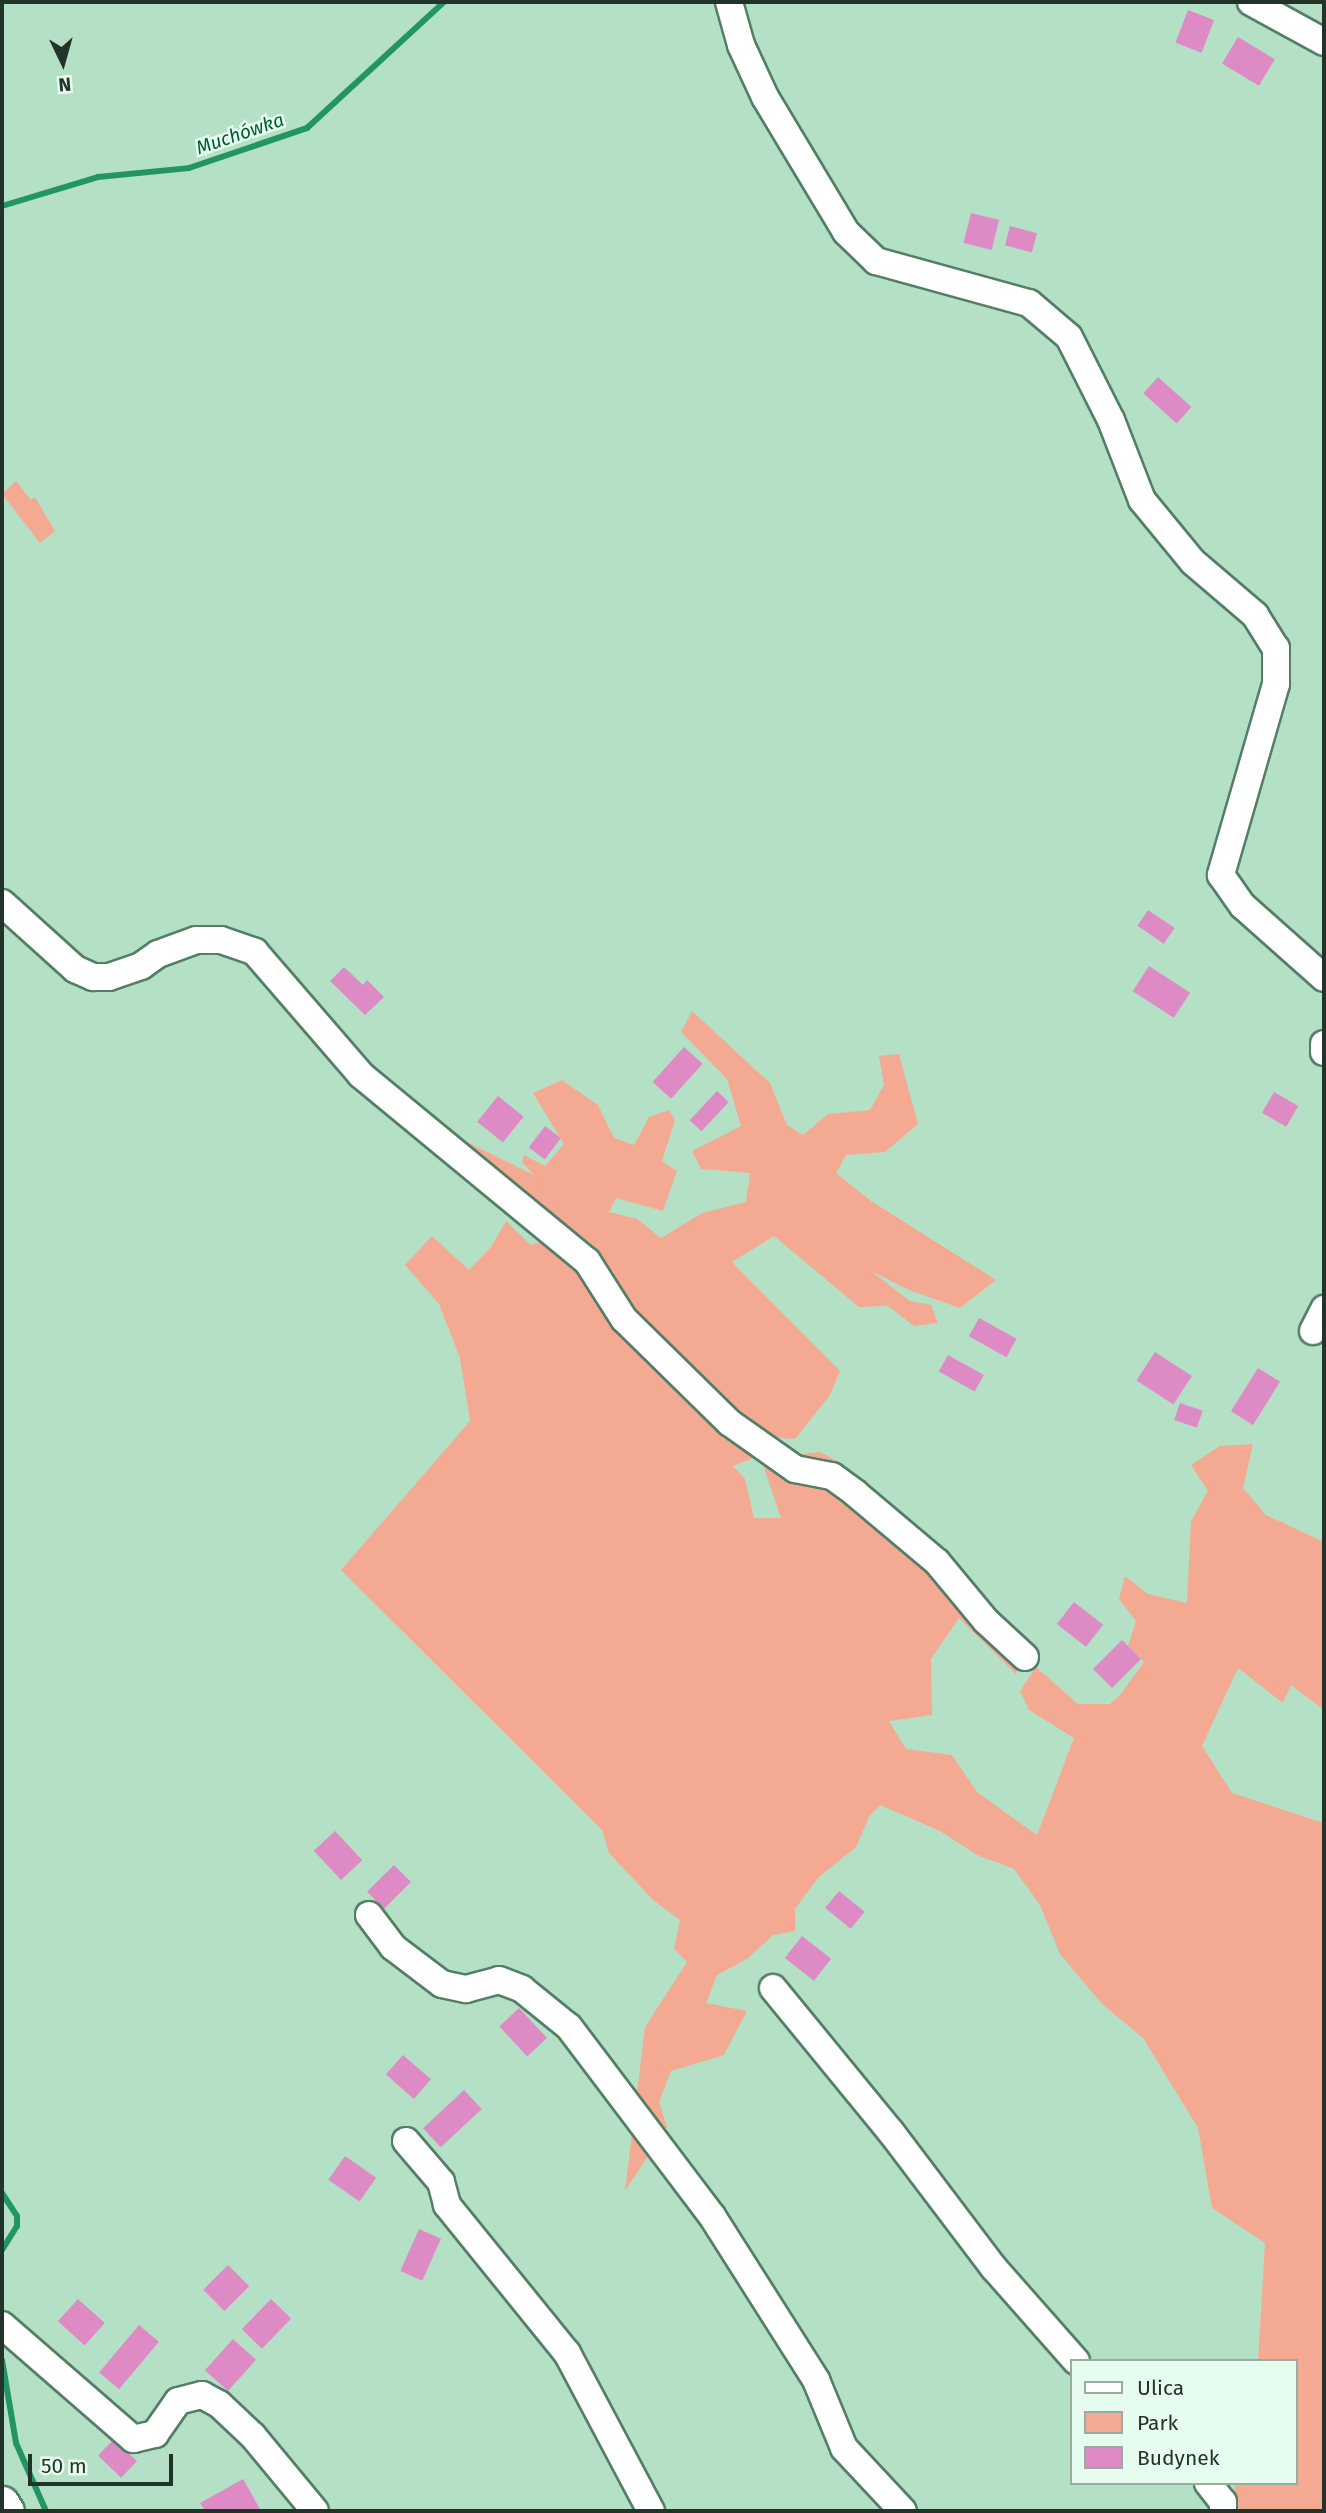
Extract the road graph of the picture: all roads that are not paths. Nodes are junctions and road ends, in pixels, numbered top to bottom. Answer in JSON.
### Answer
{"nodes":[{"id":1,"x":729,"y":2,"type":"edge"},
{"id":2,"x":1251,"y":2,"type":"edge"},
{"id":3,"x":1324,"y":43,"type":"edge"},
{"id":4,"x":2,"y":903,"type":"edge"},
{"id":5,"x":1324,"y":978,"type":"edge"},
{"id":6,"x":1324,"y":1044,"type":"edge"},
{"id":7,"x":1324,"y":1052,"type":"edge"},
{"id":8,"x":1025,"y":1657,"type":"dead end"},
{"id":9,"x":369,"y":1915,"type":"dead end"},
{"id":10,"x":773,"y":1988,"type":"dead end"},
{"id":11,"x":406,"y":2141,"type":"dead end"},
{"id":12,"x":2,"y":2325,"type":"edge"},
{"id":13,"x":1074,"y":2359,"type":"edge"},
{"id":14,"x":1210,"y":2485,"type":"edge"},
{"id":15,"x":2,"y":2503,"type":"edge"},
{"id":16,"x":7,"y":2511,"type":"edge"},
{"id":17,"x":315,"y":2511,"type":"edge"},
{"id":18,"x":651,"y":2511,"type":"edge"},
{"id":19,"x":903,"y":2511,"type":"edge"},
{"id":20,"x":1223,"y":2511,"type":"edge"}],
"edges":[{"from":1,"to":5,"type":"street"},
{"from":2,"to":3,"type":"street"},
{"from":4,"to":8,"type":"street"},
{"from":6,"to":7,"type":"street"},
{"from":9,"to":19,"type":"street"},
{"from":10,"to":13,"type":"street"},
{"from":11,"to":18,"type":"street"},
{"from":12,"to":17,"type":"street"},
{"from":14,"to":20,"type":"street"},
{"from":15,"to":16,"type":"main road"}]}
